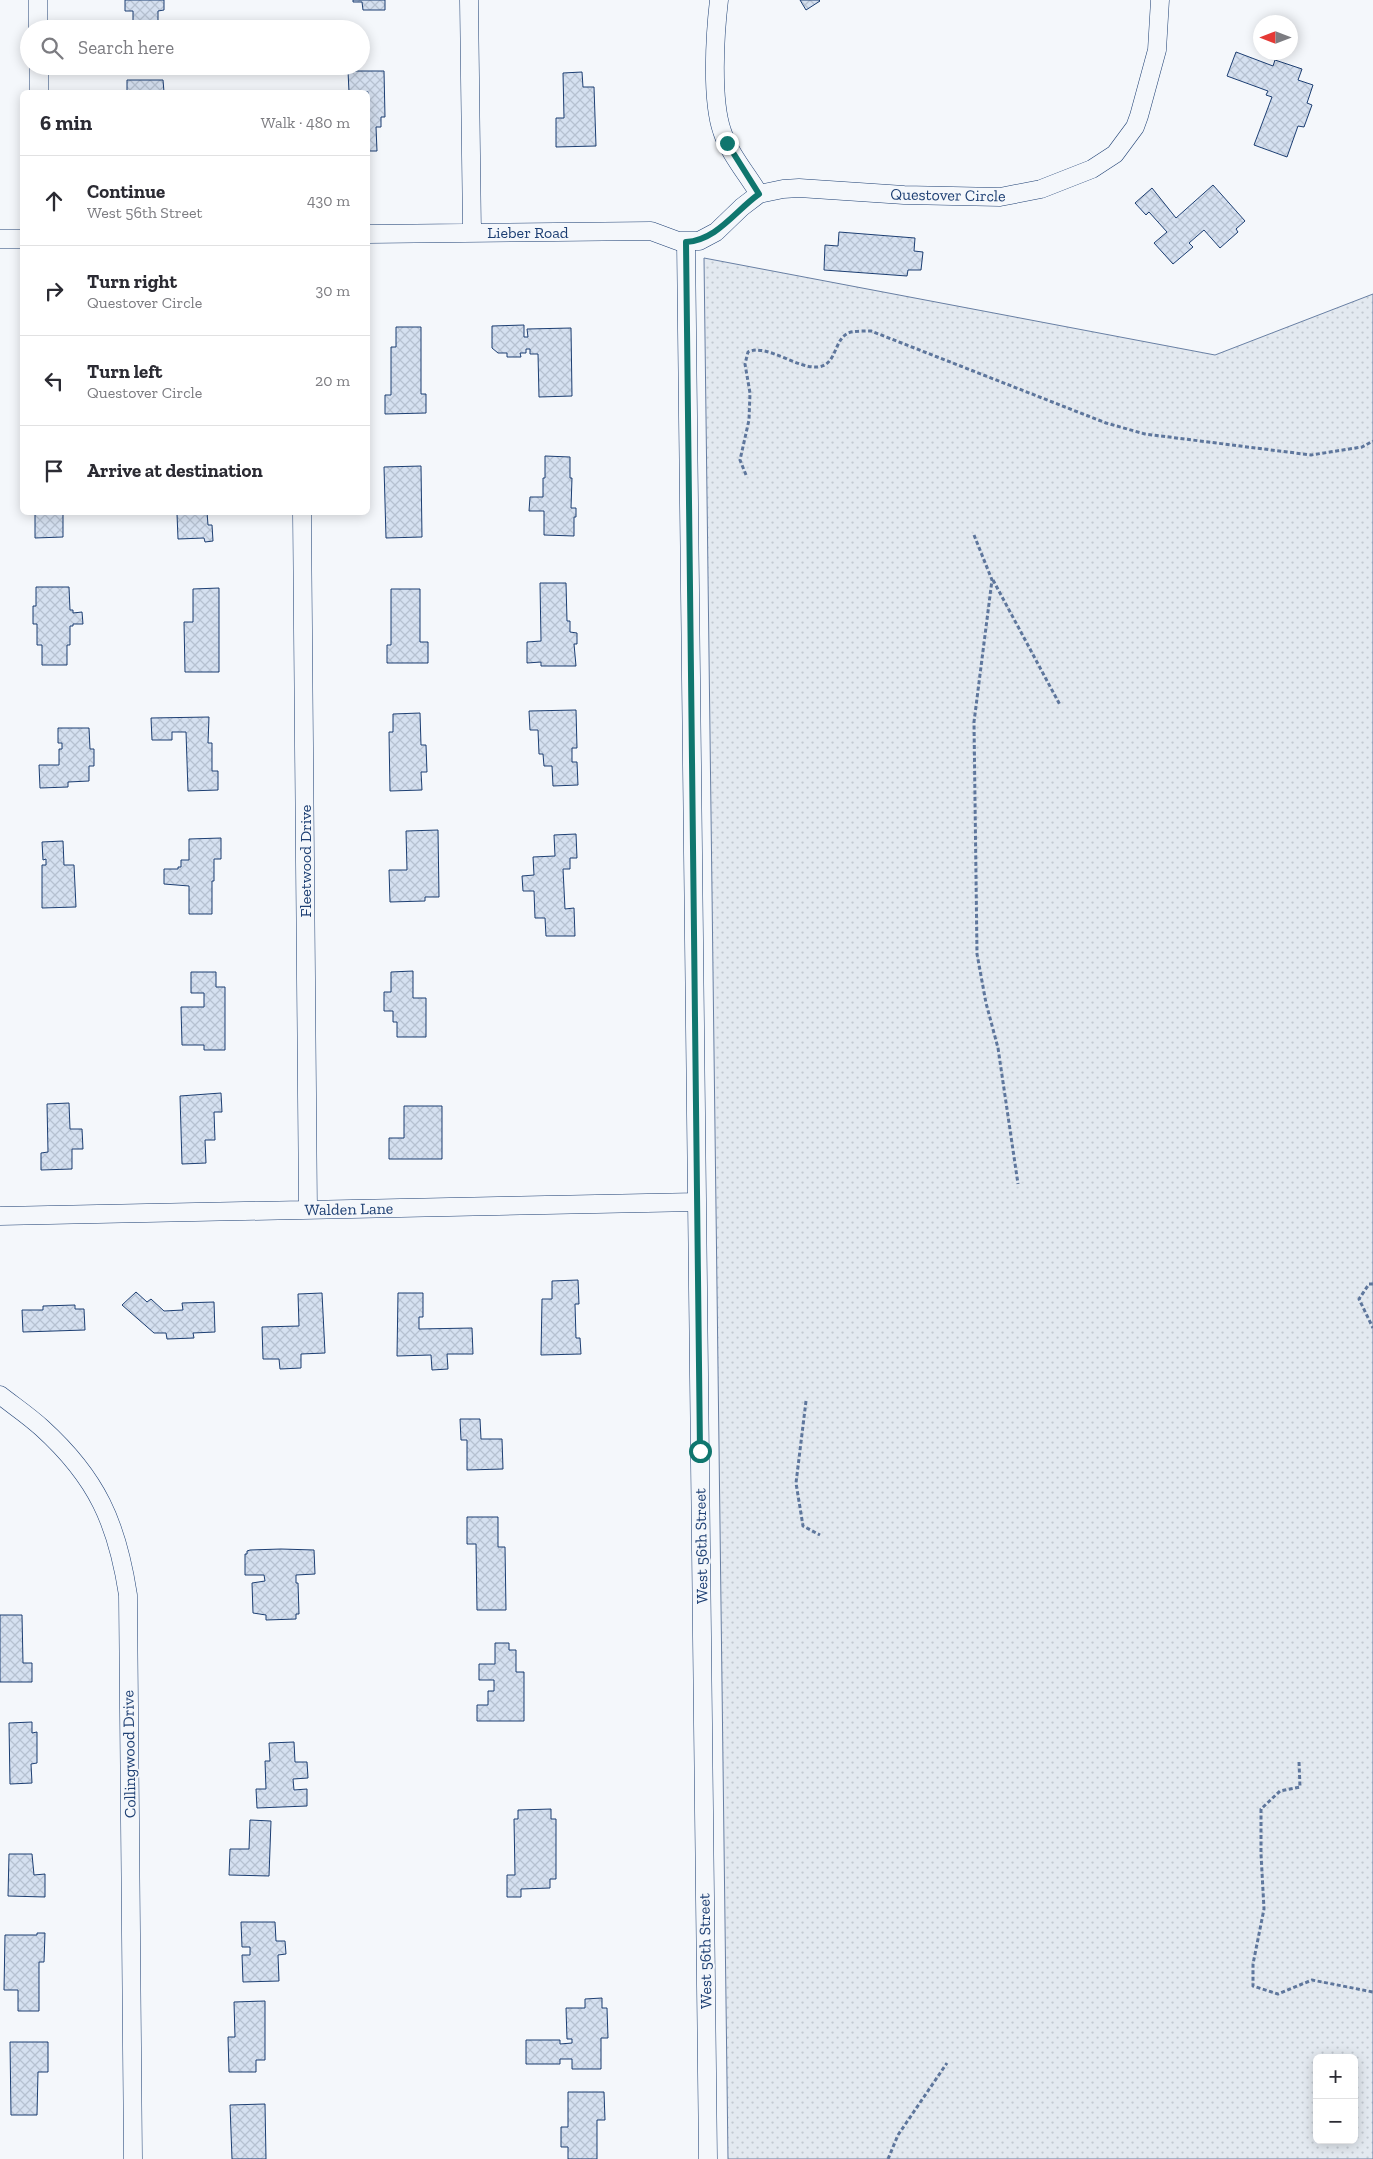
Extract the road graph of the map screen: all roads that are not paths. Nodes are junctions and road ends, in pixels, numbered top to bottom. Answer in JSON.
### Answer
{"nodes":[{"id":1,"x":38,"y":0,"type":"edge"},
{"id":2,"x":470,"y":0,"type":"edge"},
{"id":3,"x":718,"y":0,"type":"edge"},
{"id":4,"x":1160,"y":0,"type":"edge"},
{"id":5,"x":38,"y":20,"type":"edge"},
{"id":6,"x":39,"y":75,"type":"edge"},
{"id":7,"x":40,"y":90,"type":"edge"},
{"id":8,"x":759,"y":194,"type":"junction"},
{"id":9,"x":472,"y":232,"type":"junction"},
{"id":10,"x":370,"y":234,"type":"edge"},
{"id":11,"x":0,"y":239,"type":"edge"},
{"id":12,"x":20,"y":239,"type":"edge"},
{"id":13,"x":686,"y":242,"type":"junction"},
{"id":14,"x":302,"y":515,"type":"edge"},
{"id":15,"x":697,"y":1202,"type":"junction"},
{"id":16,"x":308,"y":1210,"type":"junction"},
{"id":17,"x":0,"y":1216,"type":"edge"},
{"id":18,"x":0,"y":1395,"type":"edge"},
{"id":19,"x":133,"y":2159,"type":"edge"},
{"id":20,"x":708,"y":2159,"type":"edge"}],
"edges":[{"from":1,"to":5,"type":"street"},
{"from":2,"to":9,"type":"street"},
{"from":3,"to":8,"type":"street"},
{"from":4,"to":8,"type":"street","name":"Questover Circle"},
{"from":6,"to":7,"type":"street"},
{"from":8,"to":13,"type":"street","name":"Questover Circle"},
{"from":9,"to":10,"type":"street","name":"Lieber Road"},
{"from":9,"to":13,"type":"street","name":"Lieber Road"},
{"from":11,"to":12,"type":"street"},
{"from":13,"to":15,"type":"street","name":"West 56th Street"},
{"from":14,"to":16,"type":"street","name":"Fleetwood Drive"},
{"from":15,"to":16,"type":"street","name":"Walden Lane"},
{"from":15,"to":20,"type":"street","name":"West 56th Street"},
{"from":16,"to":17,"type":"street","name":"Walden Lane"},
{"from":18,"to":19,"type":"street","name":"Collingwood Drive"}]}
